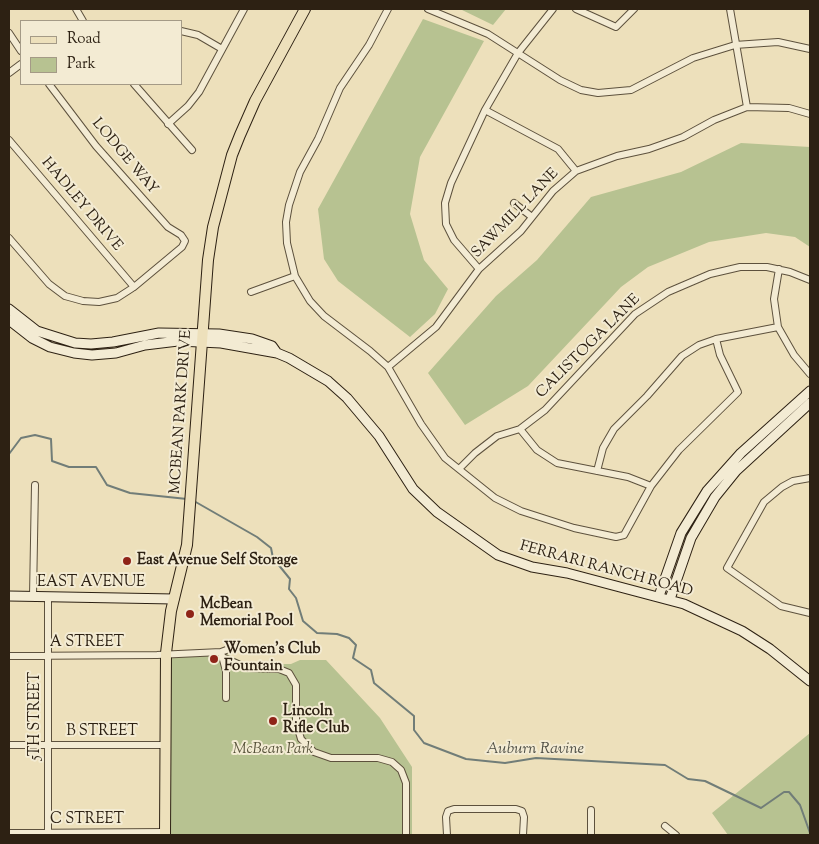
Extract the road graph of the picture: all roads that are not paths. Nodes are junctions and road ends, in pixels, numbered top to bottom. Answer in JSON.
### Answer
{"nodes":[{"id":1,"x":76,"y":9,"type":"edge"},
{"id":2,"x":244,"y":9,"type":"edge"},
{"id":3,"x":305,"y":9,"type":"edge"},
{"id":4,"x":388,"y":9,"type":"edge"},
{"id":5,"x":428,"y":9,"type":"edge"},
{"id":6,"x":553,"y":9,"type":"edge"},
{"id":7,"x":576,"y":9,"type":"edge"},
{"id":8,"x":634,"y":9,"type":"edge"},
{"id":9,"x":730,"y":9,"type":"edge"},
{"id":10,"x":82,"y":20,"type":"edge"},
{"id":11,"x":182,"y":31,"type":"edge"},
{"id":12,"x":9,"y":33,"type":"edge"},
{"id":13,"x":735,"y":45,"type":"junction"},
{"id":14,"x":810,"y":48,"type":"edge"},
{"id":15,"x":222,"y":49,"type":"junction"},
{"id":16,"x":20,"y":50,"type":"edge"},
{"id":17,"x":518,"y":53,"type":"junction"},
{"id":18,"x":20,"y":65,"type":"edge"},
{"id":19,"x":9,"y":73,"type":"edge"},
{"id":20,"x":49,"y":85,"type":"edge"},
{"id":21,"x":135,"y":85,"type":"edge"},
{"id":22,"x":747,"y":107,"type":"junction"},
{"id":23,"x":485,"y":110,"type":"junction"},
{"id":24,"x":810,"y":114,"type":"edge"},
{"id":25,"x":168,"y":124,"type":"junction"},
{"id":26,"x":9,"y":140,"type":"edge"},
{"id":27,"x":192,"y":150,"type":"dead end"},
{"id":28,"x":576,"y":171,"type":"junction"},
{"id":29,"x":514,"y":203,"type":"dead end"},
{"id":30,"x":532,"y":217,"type":"junction"},
{"id":31,"x":9,"y":238,"type":"edge"},
{"id":32,"x":479,"y":269,"type":"junction"},
{"id":33,"x":779,"y":269,"type":"junction"},
{"id":34,"x":295,"y":276,"type":"junction"},
{"id":35,"x":810,"y":280,"type":"edge"},
{"id":36,"x":134,"y":287,"type":"junction"},
{"id":37,"x":251,"y":292,"type":"dead end"},
{"id":38,"x":9,"y":309,"type":"edge"},
{"id":39,"x":9,"y":320,"type":"edge"},
{"id":40,"x":778,"y":327,"type":"junction"},
{"id":41,"x":203,"y":338,"type":"junction"},
{"id":42,"x":716,"y":339,"type":"junction"},
{"id":43,"x":388,"y":367,"type":"junction"},
{"id":44,"x":810,"y":374,"type":"edge"},
{"id":45,"x":810,"y":391,"type":"edge"},
{"id":46,"x":810,"y":403,"type":"edge"},
{"id":47,"x":520,"y":429,"type":"junction"},
{"id":48,"x":459,"y":469,"type":"junction"},
{"id":49,"x":597,"y":471,"type":"junction"},
{"id":50,"x":810,"y":478,"type":"edge"},
{"id":51,"x":34,"y":485,"type":"dead end"},
{"id":52,"x":651,"y":486,"type":"junction"},
{"id":53,"x":9,"y":596,"type":"edge"},
{"id":54,"x":33,"y":596,"type":"junction"},
{"id":55,"x":48,"y":596,"type":"junction"},
{"id":56,"x":659,"y":596,"type":"junction"},
{"id":57,"x":174,"y":599,"type":"junction"},
{"id":58,"x":670,"y":599,"type":"junction"},
{"id":59,"x":810,"y":613,"type":"edge"},
{"id":60,"x":228,"y":649,"type":"dead end"},
{"id":61,"x":166,"y":654,"type":"junction"},
{"id":62,"x":222,"y":655,"type":"junction"},
{"id":63,"x":9,"y":656,"type":"edge"},
{"id":64,"x":48,"y":656,"type":"junction"},
{"id":65,"x":810,"y":681,"type":"edge"},
{"id":66,"x":226,"y":698,"type":"dead end"},
{"id":67,"x":9,"y":744,"type":"edge"},
{"id":68,"x":48,"y":744,"type":"junction"},
{"id":69,"x":165,"y":745,"type":"junction"},
{"id":70,"x":591,"y":810,"type":"dead end"},
{"id":71,"x":665,"y":826,"type":"dead end"},
{"id":72,"x":9,"y":833,"type":"edge"},
{"id":73,"x":48,"y":834,"type":"edge"},
{"id":74,"x":165,"y":834,"type":"edge"},
{"id":75,"x":406,"y":835,"type":"edge"},
{"id":76,"x":447,"y":835,"type":"edge"},
{"id":77,"x":523,"y":835,"type":"edge"},
{"id":78,"x":591,"y":835,"type":"edge"},
{"id":79,"x":676,"y":835,"type":"edge"}],
"edges":[{"from":1,"to":10,"type":"street"},
{"from":2,"to":15,"type":"street"},
{"from":3,"to":41,"type":"main road","name":"MCBEAN PARK DRIVE"},
{"from":4,"to":34,"type":"street"},
{"from":5,"to":17,"type":"street"},
{"from":6,"to":17,"type":"street"},
{"from":7,"to":8,"type":"street"},
{"from":9,"to":13,"type":"street"},
{"from":11,"to":15,"type":"street"},
{"from":12,"to":16,"type":"street"},
{"from":13,"to":14,"type":"street"},
{"from":13,"to":17,"type":"street"},
{"from":13,"to":22,"type":"street"},
{"from":15,"to":25,"type":"street"},
{"from":17,"to":23,"type":"street"},
{"from":18,"to":19,"type":"street"},
{"from":20,"to":36,"type":"street","name":"LODGE WAY"},
{"from":21,"to":25,"type":"street"},
{"from":22,"to":24,"type":"street","name":"SAWMILL LANE"},
{"from":22,"to":28,"type":"street","name":"SAWMILL LANE"},
{"from":23,"to":28,"type":"street"},
{"from":23,"to":32,"type":"street"},
{"from":25,"to":27,"type":"street"},
{"from":26,"to":36,"type":"street","name":"HADLEY DRIVE"},
{"from":28,"to":30,"type":"street","name":"SAWMILL LANE"},
{"from":29,"to":30,"type":"street"},
{"from":30,"to":32,"type":"street","name":"SAWMILL LANE"},
{"from":31,"to":36,"type":"street"},
{"from":32,"to":43,"type":"street","name":"SAWMILL LANE"},
{"from":33,"to":35,"type":"street","name":"CALISTOGA LANE"},
{"from":33,"to":40,"type":"street"},
{"from":33,"to":47,"type":"street","name":"CALISTOGA LANE"},
{"from":34,"to":37,"type":"street"},
{"from":34,"to":43,"type":"street"},
{"from":38,"to":41,"type":"main road","name":"FERRARI RANCH ROAD"},
{"from":39,"to":41,"type":"main road","name":"FERRARI RANCH ROAD"},
{"from":40,"to":42,"type":"street"},
{"from":40,"to":44,"type":"street"},
{"from":41,"to":56,"type":"main road","name":"FERRARI RANCH ROAD"},
{"from":41,"to":57,"type":"main road","name":"MCBEAN PARK DRIVE"},
{"from":42,"to":49,"type":"street"},
{"from":42,"to":52,"type":"street"},
{"from":43,"to":48,"type":"street"},
{"from":45,"to":56,"type":"main road"},
{"from":46,"to":58,"type":"main road"},
{"from":47,"to":48,"type":"street","name":"CALISTOGA LANE"},
{"from":47,"to":49,"type":"street"},
{"from":48,"to":52,"type":"street"},
{"from":49,"to":52,"type":"street"},
{"from":50,"to":59,"type":"street"},
{"from":51,"to":54,"type":"street"},
{"from":53,"to":54,"type":"main road","name":"EAST AVENUE"},
{"from":54,"to":55,"type":"main road","name":"EAST AVENUE"},
{"from":55,"to":57,"type":"main road","name":"EAST AVENUE"},
{"from":55,"to":64,"type":"street","name":"5TH STREET"},
{"from":56,"to":58,"type":"main road","name":"FERRARI RANCH ROAD"},
{"from":57,"to":61,"type":"main road","name":"MCBEAN PARK DRIVE"},
{"from":58,"to":65,"type":"main road","name":"FERRARI RANCH ROAD"},
{"from":60,"to":62,"type":"street"},
{"from":61,"to":62,"type":"street","name":"A STREET"},
{"from":61,"to":64,"type":"street","name":"A STREET"},
{"from":61,"to":69,"type":"main road","name":"MCBEAN PARK DRIVE"},
{"from":62,"to":66,"type":"street"},
{"from":62,"to":75,"type":"street"},
{"from":63,"to":64,"type":"street","name":"A STREET"},
{"from":64,"to":68,"type":"street","name":"5TH STREET"},
{"from":67,"to":68,"type":"street","name":"B STREET"},
{"from":68,"to":69,"type":"street","name":"B STREET"},
{"from":68,"to":73,"type":"street","name":"5TH STREET"},
{"from":69,"to":74,"type":"main road","name":"MCBEAN PARK DRIVE"},
{"from":70,"to":78,"type":"street"},
{"from":71,"to":79,"type":"street"},
{"from":72,"to":73,"type":"street","name":"C STREET"},
{"from":73,"to":74,"type":"street","name":"C STREET"},
{"from":76,"to":77,"type":"street"}]}
